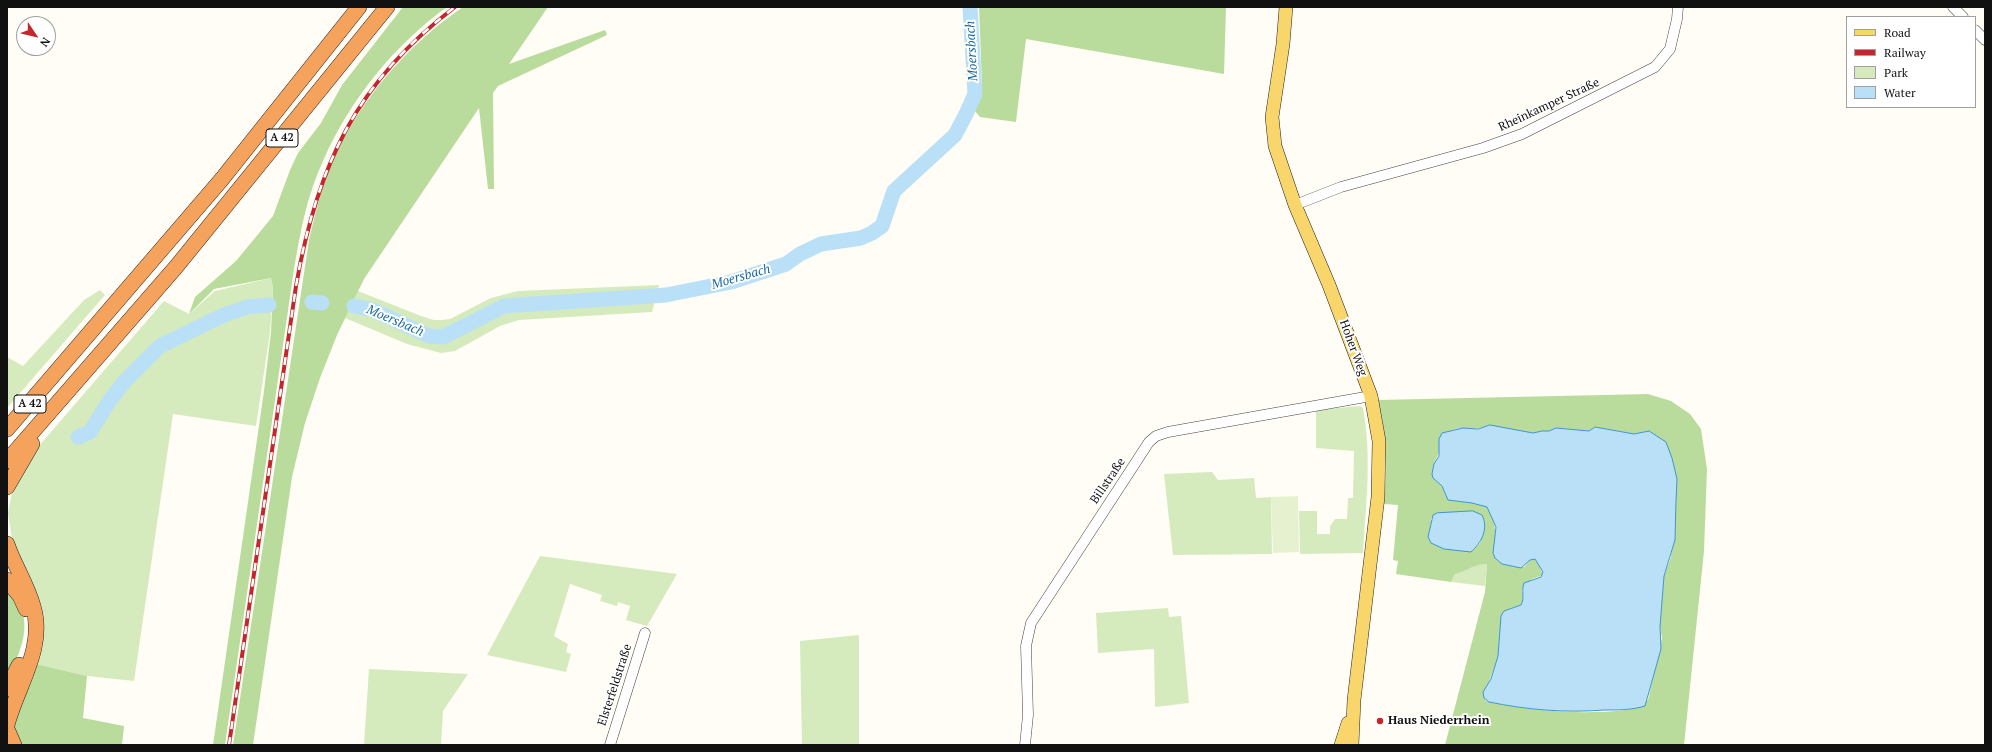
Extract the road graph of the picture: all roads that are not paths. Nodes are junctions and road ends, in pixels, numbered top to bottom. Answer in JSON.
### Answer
{"nodes":[{"id":1,"x":360,"y":7,"type":"edge"},
{"id":2,"x":387,"y":7,"type":"edge"},
{"id":3,"x":1286,"y":7,"type":"edge"},
{"id":4,"x":1678,"y":7,"type":"edge"},
{"id":5,"x":1953,"y":7,"type":"edge"},
{"id":6,"x":1962,"y":16,"type":"edge"},
{"id":7,"x":1976,"y":31,"type":"edge"},
{"id":8,"x":1985,"y":40,"type":"edge"},
{"id":9,"x":1295,"y":205,"type":"junction"},
{"id":10,"x":52,"y":378,"type":"junction"},
{"id":11,"x":1371,"y":396,"type":"junction"},
{"id":12,"x":7,"y":414,"type":"edge"},
{"id":13,"x":46,"y":418,"type":"junction"},
{"id":14,"x":7,"y":429,"type":"edge"},
{"id":15,"x":7,"y":461,"type":"edge"},
{"id":16,"x":7,"y":487,"type":"edge"},
{"id":17,"x":7,"y":544,"type":"edge"},
{"id":18,"x":7,"y":580,"type":"edge"},
{"id":19,"x":645,"y":633,"type":"dead end"},
{"id":20,"x":7,"y":689,"type":"edge"},
{"id":21,"x":1354,"y":700,"type":"junction"},
{"id":22,"x":7,"y":725,"type":"edge"},
{"id":23,"x":7,"y":729,"type":"edge"},
{"id":24,"x":14,"y":745,"type":"edge"},
{"id":25,"x":610,"y":745,"type":"edge"},
{"id":26,"x":1025,"y":745,"type":"edge"},
{"id":27,"x":1341,"y":745,"type":"edge"},
{"id":28,"x":1352,"y":745,"type":"edge"}],
"edges":[{"from":1,"to":10,"type":"highway","number":"A 42"},
{"from":2,"to":13,"type":"highway","number":"A 42"},
{"from":3,"to":9,"type":"main road","name":"Hoher Weg"},
{"from":4,"to":9,"type":"street","name":"Rheinkamper Straße"},
{"from":5,"to":6,"type":"street"},
{"from":7,"to":8,"type":"street"},
{"from":9,"to":11,"type":"main road","name":"Hoher Weg"},
{"from":10,"to":12,"type":"highway"},
{"from":10,"to":14,"type":"highway","number":"A 42"},
{"from":11,"to":21,"type":"main road","name":"Hoher Weg"},
{"from":11,"to":26,"type":"street","name":"Billstraße"},
{"from":13,"to":15,"type":"highway","number":"A 42"},
{"from":13,"to":16,"type":"highway"},
{"from":17,"to":22,"type":"highway"},
{"from":18,"to":20,"type":"highway"},
{"from":19,"to":25,"type":"street","name":"Elsterfeldstraße"},
{"from":21,"to":27,"type":"main road","name":"Hoher Weg"},
{"from":21,"to":28,"type":"main road","name":"Hoher Weg"},
{"from":23,"to":24,"type":"highway"}]}
